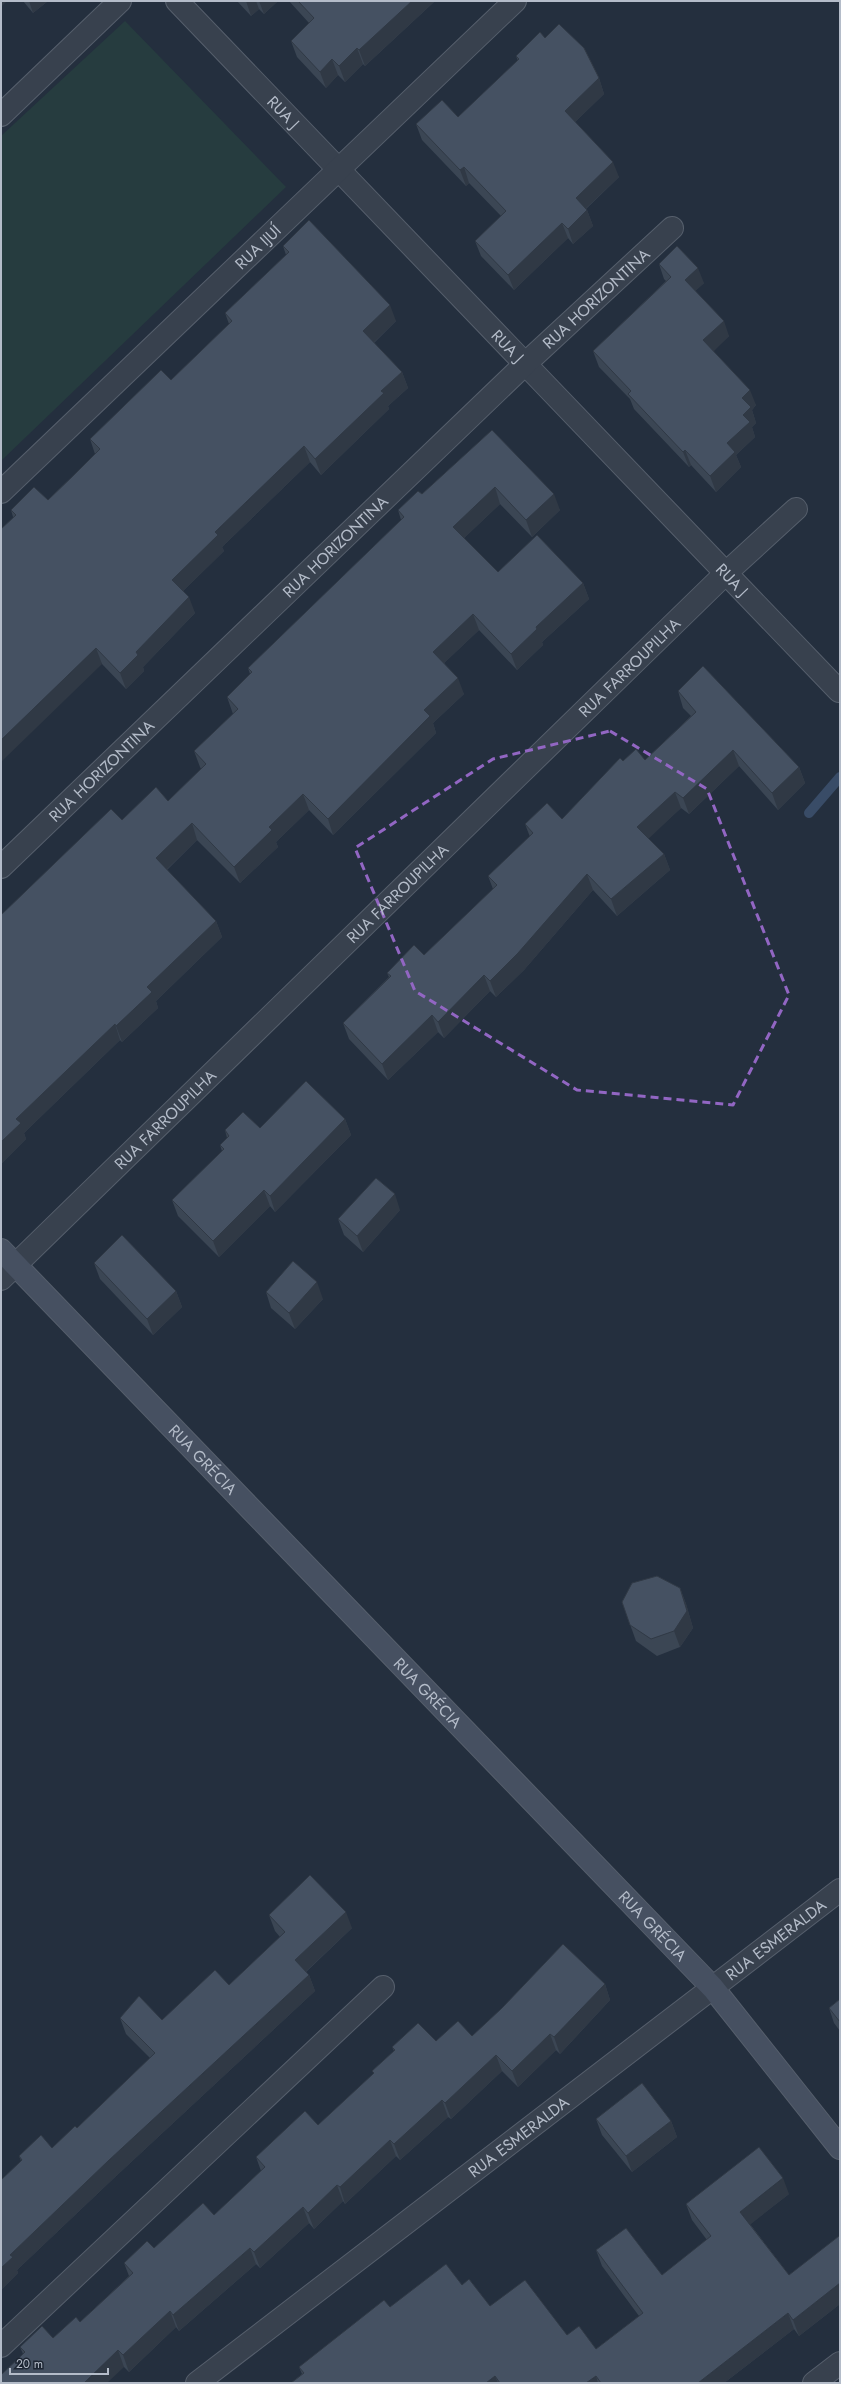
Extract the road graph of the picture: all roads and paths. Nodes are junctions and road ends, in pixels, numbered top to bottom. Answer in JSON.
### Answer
{"nodes":[{"id":1,"x":120,"y":1,"type":"edge"},
{"id":2,"x":177,"y":1,"type":"edge"},
{"id":3,"x":515,"y":1,"type":"edge"},
{"id":4,"x":1,"y":115,"type":"edge"},
{"id":5,"x":339,"y":169,"type":"junction"},
{"id":6,"x":672,"y":228,"type":"dead end"},
{"id":7,"x":525,"y":364,"type":"junction"},
{"id":8,"x":1,"y":492,"type":"edge"},
{"id":9,"x":796,"y":509,"type":"dead end"},
{"id":10,"x":726,"y":573,"type":"junction"},
{"id":11,"x":839,"y":691,"type":"dead end"},
{"id":12,"x":1,"y":867,"type":"edge"},
{"id":13,"x":6,"y":1264,"type":"edge"},
{"id":14,"x":840,"y":1890,"type":"edge"},
{"id":15,"x":383,"y":1987,"type":"dead end"},
{"id":16,"x":713,"y":1988,"type":"junction"},
{"id":17,"x":840,"y":2148,"type":"edge"},
{"id":18,"x":1,"y":2346,"type":"edge"},
{"id":19,"x":840,"y":2362,"type":"edge"},
{"id":20,"x":197,"y":2383,"type":"edge"},
{"id":21,"x":814,"y":2383,"type":"edge"}],
"edges":[{"from":1,"to":4,"type":"street"},
{"from":2,"to":5,"type":"street","name":"RUA J"},
{"from":3,"to":5,"type":"street","name":"RUA IJUÍ"},
{"from":5,"to":7,"type":"street","name":"RUA J"},
{"from":5,"to":8,"type":"street","name":"RUA IJUÍ"},
{"from":6,"to":7,"type":"street","name":"RUA HORIZONTINA"},
{"from":7,"to":10,"type":"street","name":"RUA J"},
{"from":7,"to":12,"type":"street","name":"RUA HORIZONTINA"},
{"from":9,"to":10,"type":"street","name":"RUA FARROUPILHA"},
{"from":10,"to":11,"type":"street","name":"RUA J"},
{"from":10,"to":13,"type":"street","name":"RUA FARROUPILHA"},
{"from":13,"to":16,"type":"main road","name":"RUA GRÉCIA"},
{"from":14,"to":16,"type":"street","name":"RUA ESMERALDA"},
{"from":15,"to":18,"type":"street"},
{"from":16,"to":17,"type":"main road","name":"RUA GRÉCIA"},
{"from":16,"to":20,"type":"street","name":"RUA ESMERALDA"},
{"from":19,"to":21,"type":"street"}]}
